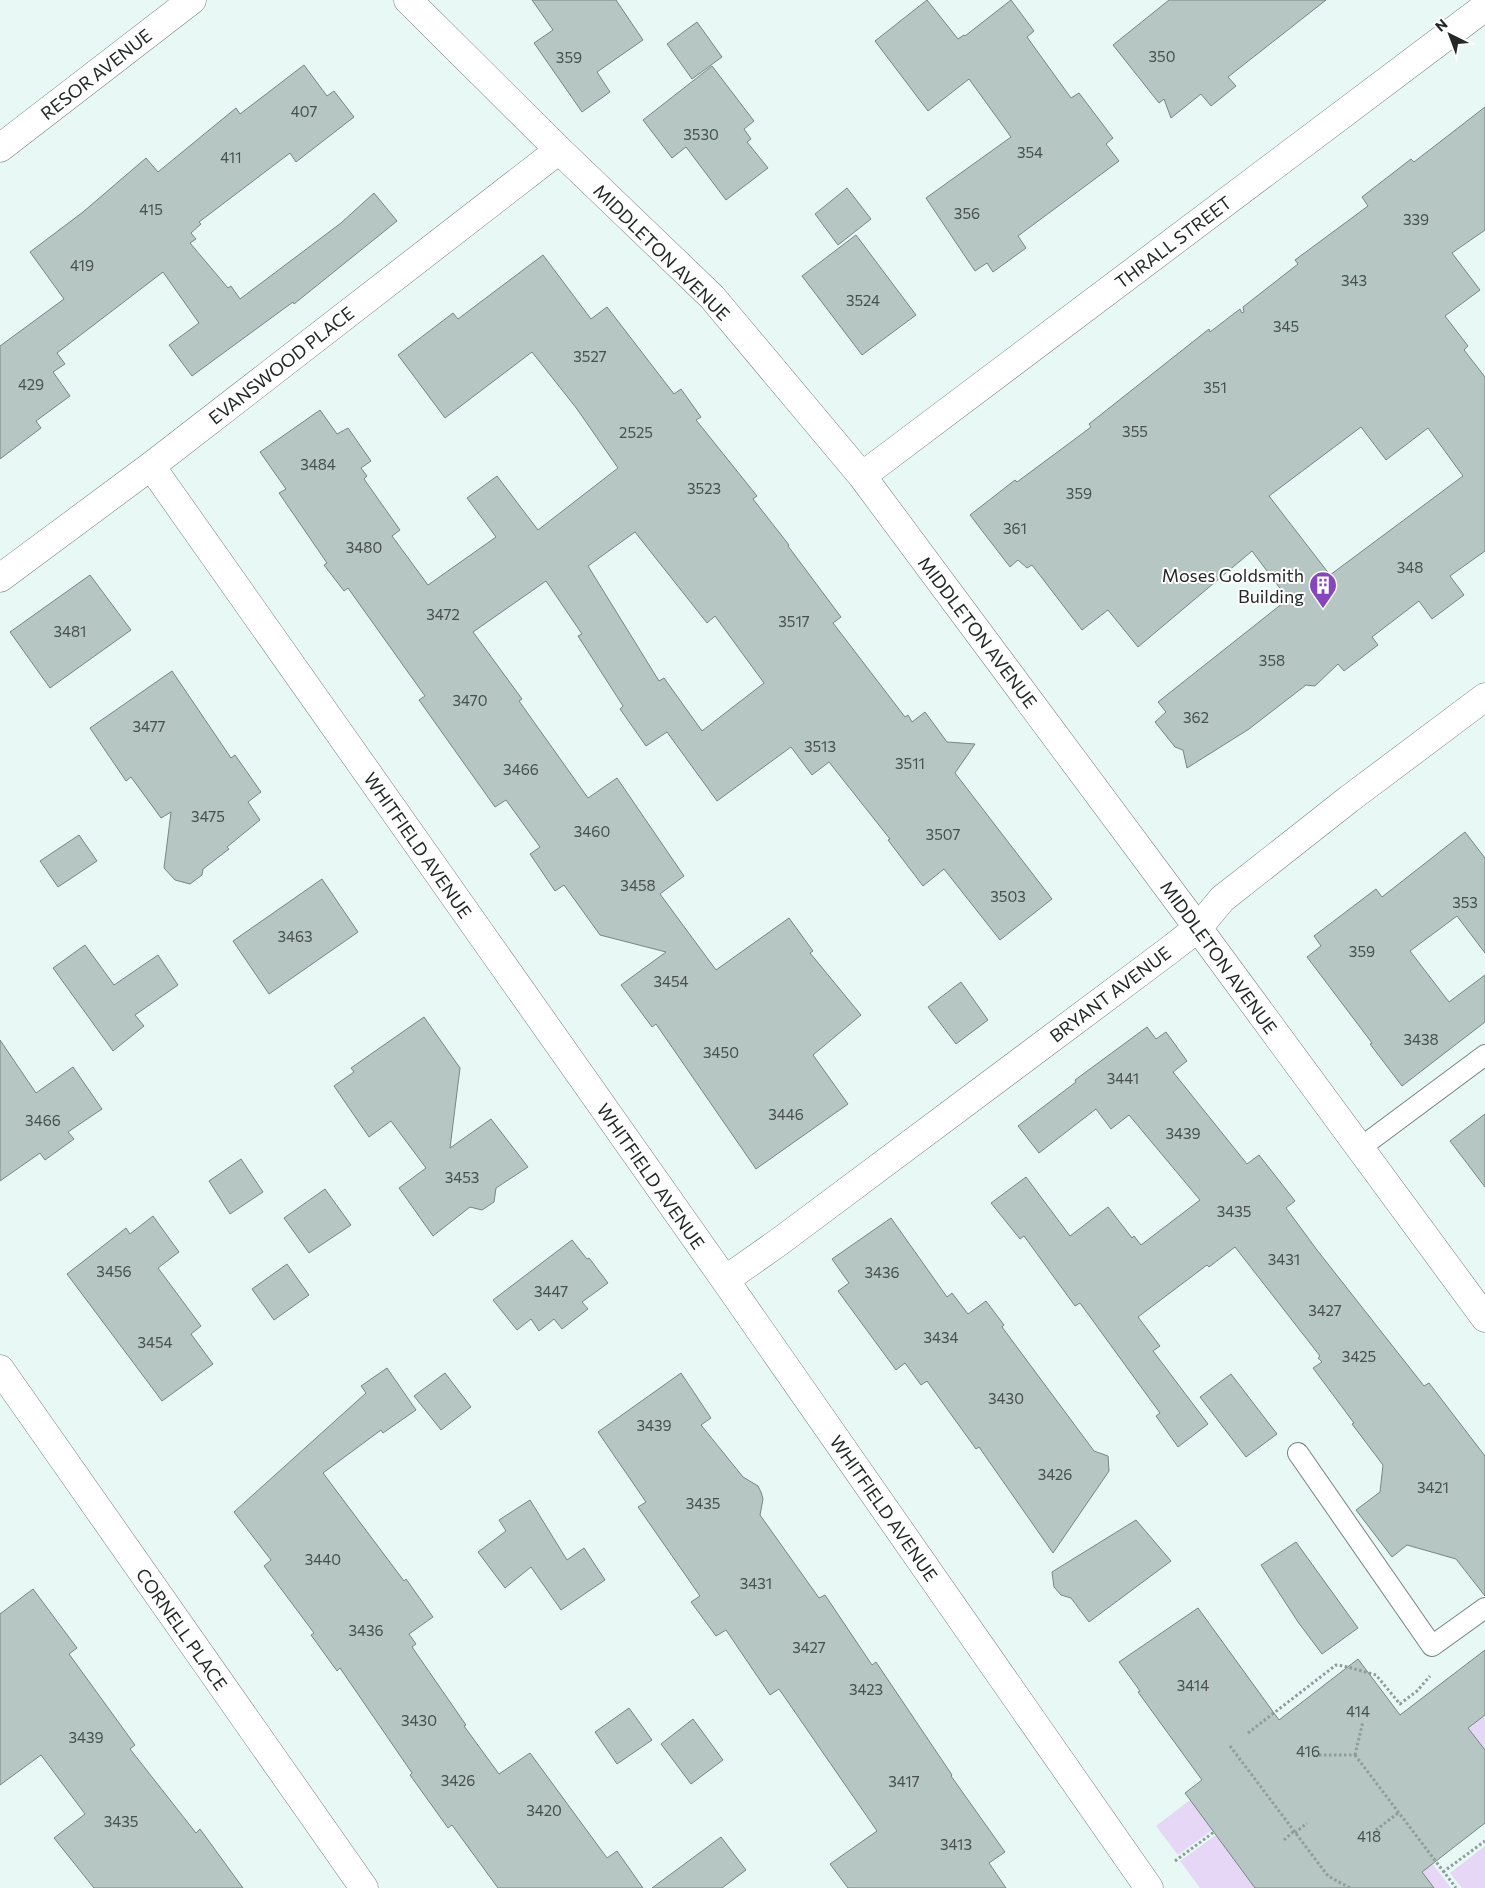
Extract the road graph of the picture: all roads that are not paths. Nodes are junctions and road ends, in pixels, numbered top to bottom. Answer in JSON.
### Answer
{"nodes":[{"id":1,"x":192,"y":0,"type":"edge"},
{"id":2,"x":408,"y":0,"type":"edge"},
{"id":3,"x":1485,"y":7,"type":"edge"},
{"id":4,"x":0,"y":148,"type":"edge"},
{"id":5,"x":560,"y":150,"type":"junction"},
{"id":6,"x":151,"y":466,"type":"junction"},
{"id":7,"x":862,"y":476,"type":"junction"},
{"id":8,"x":0,"y":578,"type":"edge"},
{"id":9,"x":1485,"y":697,"type":"edge"},
{"id":10,"x":1198,"y":928,"type":"junction"},
{"id":11,"x":1485,"y":1055,"type":"edge"},
{"id":12,"x":1360,"y":1148,"type":"junction"},
{"id":13,"x":725,"y":1280,"type":"junction"},
{"id":14,"x":1485,"y":1318,"type":"edge"},
{"id":15,"x":0,"y":1369,"type":"edge"},
{"id":16,"x":1298,"y":1453,"type":"dead end"},
{"id":17,"x":1485,"y":1608,"type":"edge"},
{"id":18,"x":364,"y":1888,"type":"edge"},
{"id":19,"x":1149,"y":1888,"type":"edge"}],
"edges":[{"from":1,"to":4,"type":"street","name":"RESOR AVENUE"},
{"from":2,"to":5,"type":"street","name":"MIDDLETON AVENUE"},
{"from":3,"to":7,"type":"street","name":"THRALL STREET"},
{"from":5,"to":6,"type":"street","name":"EVANSWOOD PLACE"},
{"from":5,"to":7,"type":"street","name":"MIDDLETON AVENUE"},
{"from":6,"to":8,"type":"street","name":"EVANSWOOD PLACE"},
{"from":6,"to":13,"type":"street","name":"WHITFIELD AVENUE"},
{"from":7,"to":10,"type":"street","name":"MIDDLETON AVENUE"},
{"from":9,"to":10,"type":"street","name":"BRYANT AVENUE"},
{"from":10,"to":12,"type":"street","name":"MIDDLETON AVENUE"},
{"from":10,"to":13,"type":"street","name":"BRYANT AVENUE"},
{"from":11,"to":12,"type":"lane"},
{"from":12,"to":14,"type":"street","name":"MIDDLETON AVENUE"},
{"from":13,"to":19,"type":"street","name":"WHITFIELD AVENUE"},
{"from":15,"to":18,"type":"street","name":"CORNELL PLACE"},
{"from":16,"to":17,"type":"lane"}]}
